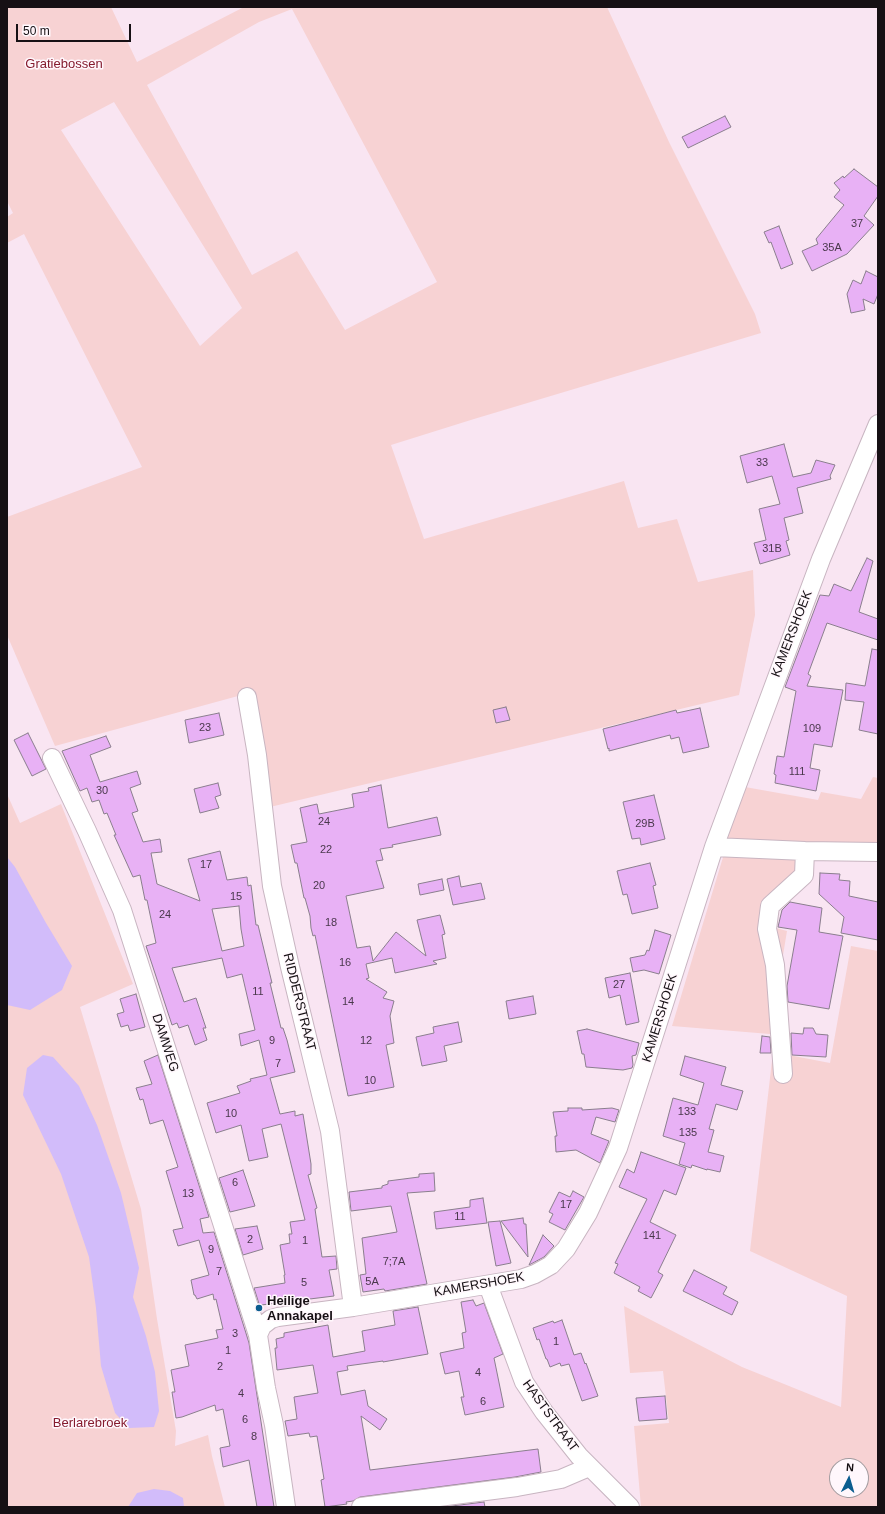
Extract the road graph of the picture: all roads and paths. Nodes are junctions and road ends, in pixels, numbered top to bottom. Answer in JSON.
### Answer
{"nodes":[{"id":1,"x":878,"y":424,"type":"edge"},
{"id":2,"x":248,"y":697,"type":"dead end"},
{"id":3,"x":52,"y":758,"type":"dead end"},
{"id":4,"x":714,"y":847,"type":"junction"},
{"id":5,"x":805,"y":852,"type":"junction"},
{"id":6,"x":878,"y":852,"type":"edge"},
{"id":7,"x":783,"y":1074,"type":"dead end"},
{"id":8,"x":488,"y":1285,"type":"junction"},
{"id":9,"x":353,"y":1307,"type":"junction"},
{"id":10,"x":258,"y":1335,"type":"junction"},
{"id":11,"x":589,"y":1467,"type":"junction"},
{"id":12,"x":286,"y":1507,"type":"edge"},
{"id":13,"x":361,"y":1507,"type":"edge"},
{"id":14,"x":630,"y":1507,"type":"edge"}],
"edges":[{"from":1,"to":4,"type":"street","name":"KAMERSHOEK"},
{"from":2,"to":9,"type":"street","name":"RIDDERSTRAAT"},
{"from":3,"to":10,"type":"street","name":"DAMWEG"},
{"from":4,"to":5,"type":"street"},
{"from":4,"to":8,"type":"street","name":"KAMERSHOEK"},
{"from":5,"to":6,"type":"street"},
{"from":5,"to":7,"type":"street"},
{"from":8,"to":9,"type":"street","name":"KAMERSHOEK"},
{"from":8,"to":11,"type":"street","name":"HASTSTRAAT"},
{"from":9,"to":10,"type":"street","name":"KAMERSHOEK"},
{"from":10,"to":12,"type":"street"},
{"from":11,"to":13,"type":"street"},
{"from":11,"to":14,"type":"street","name":"HASTSTRAAT"}]}
